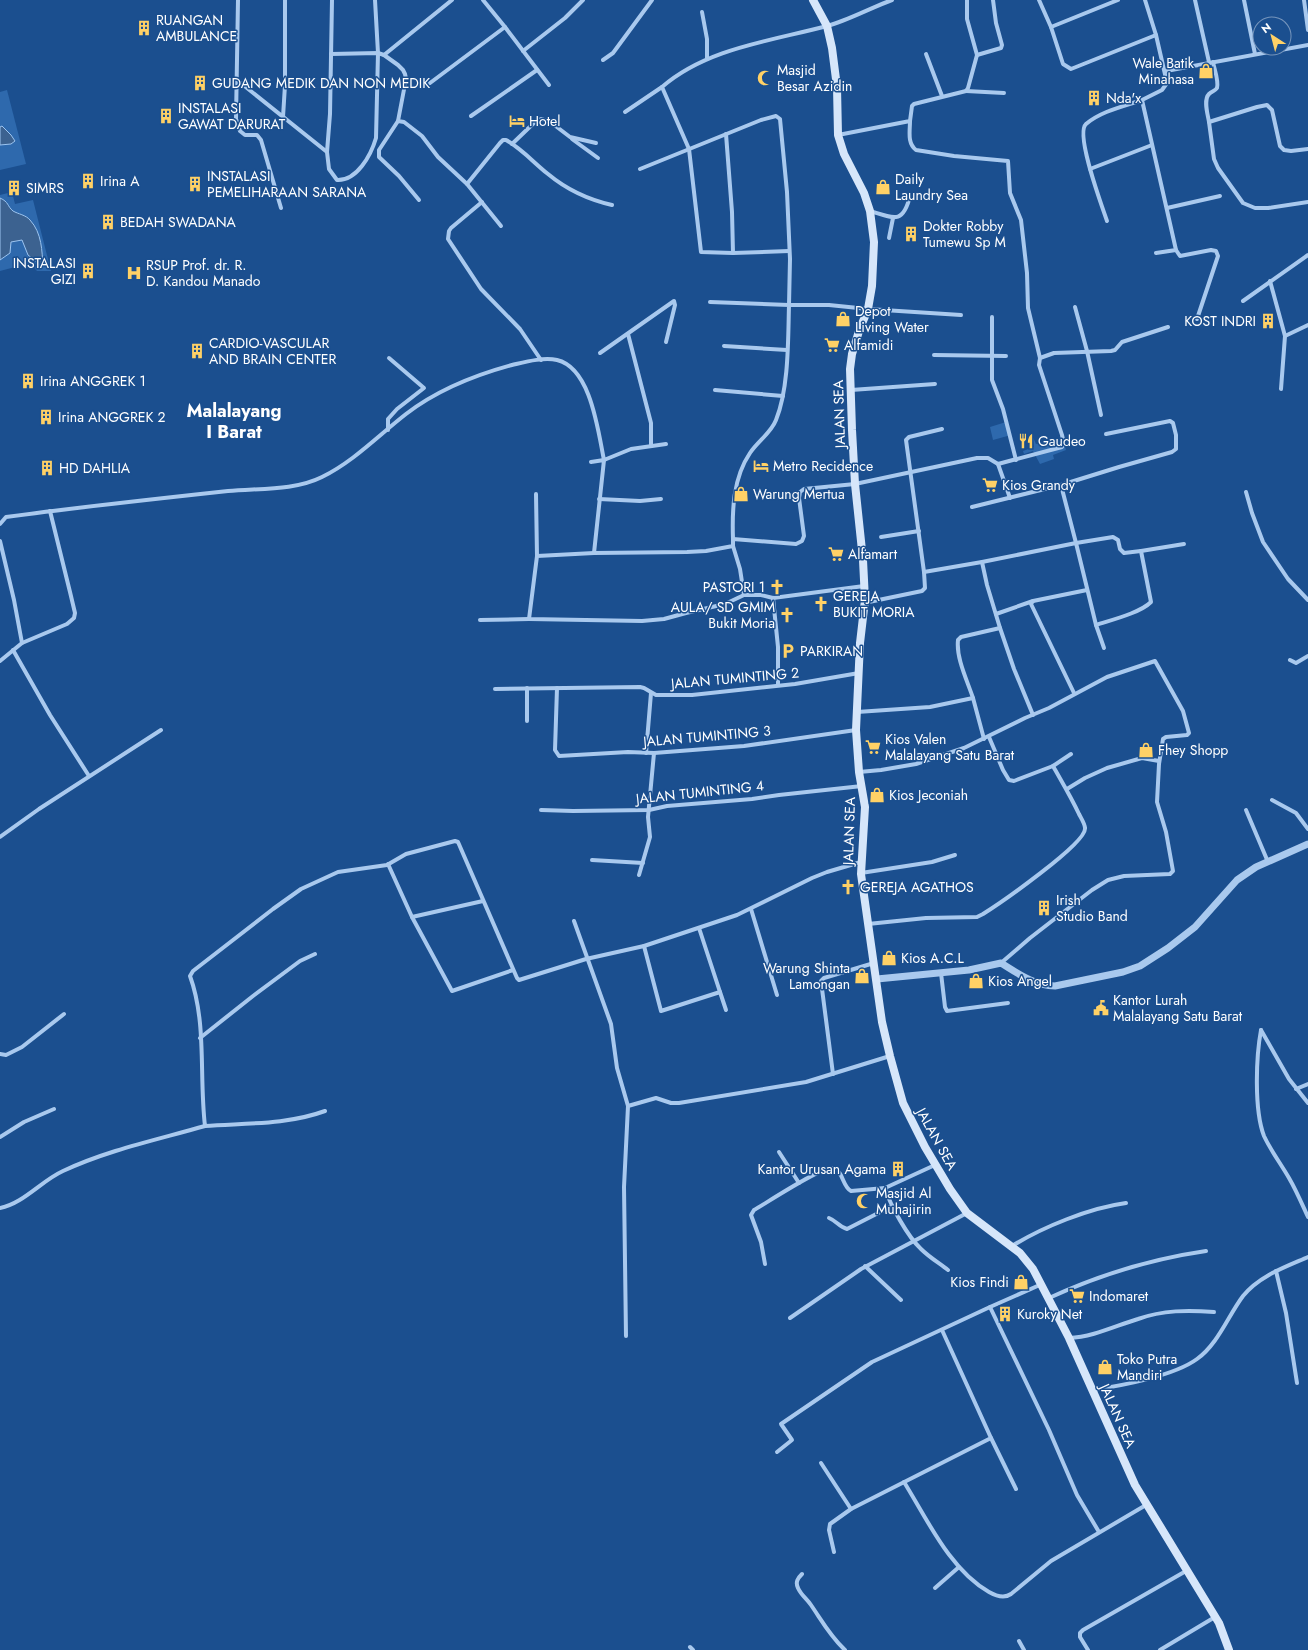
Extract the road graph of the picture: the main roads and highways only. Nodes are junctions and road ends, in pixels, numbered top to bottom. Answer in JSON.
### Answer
{"nodes":[{"id":1,"x":813,"y":0,"type":"edge"},
{"id":2,"x":1229,"y":1650,"type":"edge"}],
"edges":[{"from":1,"to":2,"type":"main road","name":"JALAN SEA"}]}
